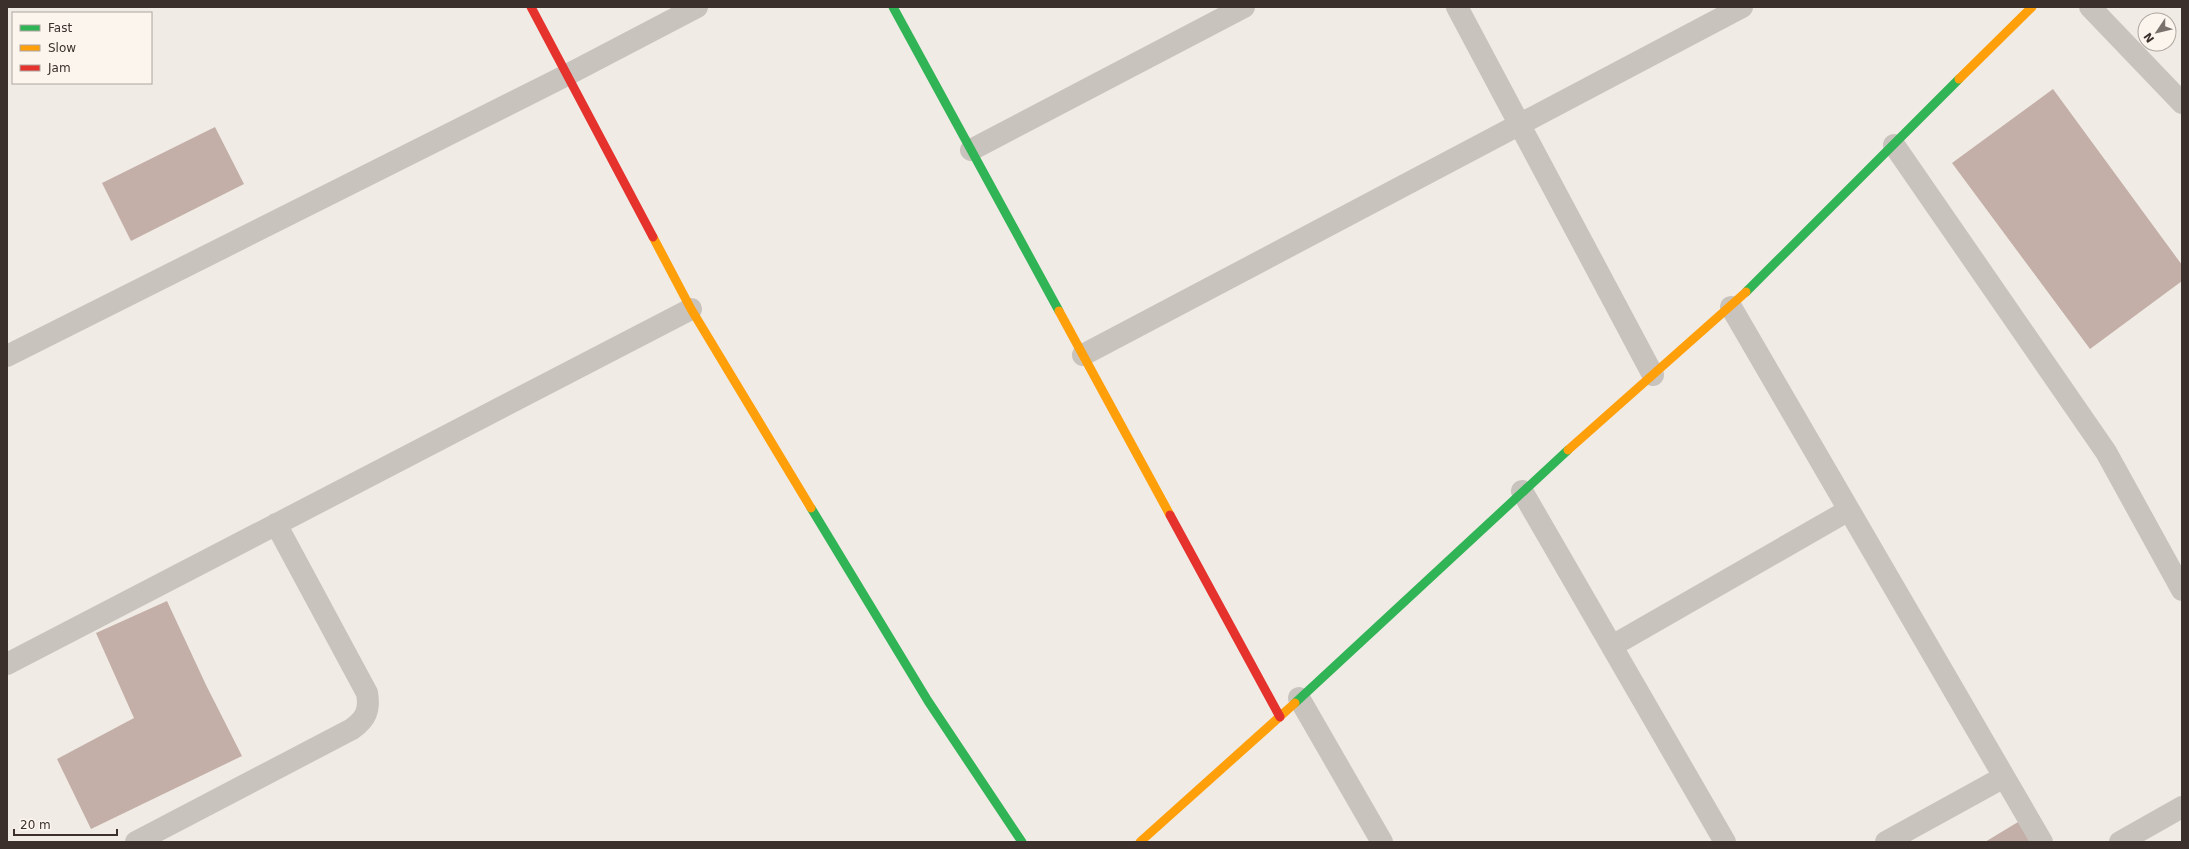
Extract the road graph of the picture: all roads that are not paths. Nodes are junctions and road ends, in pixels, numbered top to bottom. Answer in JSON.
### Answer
{"nodes":[{"id":1,"x":531,"y":7,"type":"edge"},
{"id":2,"x":697,"y":7,"type":"edge"},
{"id":3,"x":893,"y":7,"type":"edge"},
{"id":4,"x":1244,"y":7,"type":"edge"},
{"id":5,"x":1457,"y":7,"type":"edge"},
{"id":6,"x":1742,"y":7,"type":"edge"},
{"id":7,"x":2032,"y":7,"type":"edge"},
{"id":8,"x":2090,"y":7,"type":"edge"},
{"id":9,"x":567,"y":75,"type":"junction"},
{"id":10,"x":2182,"y":104,"type":"edge"},
{"id":11,"x":1519,"y":124,"type":"junction"},
{"id":12,"x":1894,"y":145,"type":"junction"},
{"id":13,"x":971,"y":150,"type":"junction"},
{"id":14,"x":1731,"y":307,"type":"junction"},
{"id":15,"x":691,"y":308,"type":"junction"},
{"id":16,"x":1083,"y":355,"type":"junction"},
{"id":17,"x":7,"y":356,"type":"edge"},
{"id":18,"x":1653,"y":375,"type":"junction"},
{"id":19,"x":1522,"y":491,"type":"junction"},
{"id":20,"x":1849,"y":510,"type":"junction"},
{"id":21,"x":276,"y":524,"type":"junction"},
{"id":22,"x":2182,"y":590,"type":"edge"},
{"id":23,"x":1612,"y":646,"type":"junction"},
{"id":24,"x":7,"y":664,"type":"edge"},
{"id":25,"x":1299,"y":698,"type":"junction"},
{"id":26,"x":1280,"y":717,"type":"junction"},
{"id":27,"x":2004,"y":777,"type":"junction"},
{"id":28,"x":2182,"y":807,"type":"edge"},
{"id":29,"x":136,"y":842,"type":"edge"},
{"id":30,"x":1022,"y":842,"type":"edge"},
{"id":31,"x":1140,"y":842,"type":"edge"},
{"id":32,"x":1382,"y":842,"type":"edge"},
{"id":33,"x":1725,"y":842,"type":"edge"},
{"id":34,"x":1886,"y":842,"type":"edge"},
{"id":35,"x":2042,"y":842,"type":"edge"},
{"id":36,"x":2120,"y":842,"type":"edge"}],
"edges":[{"from":1,"to":9,"type":"street"},
{"from":2,"to":9,"type":"street"},
{"from":3,"to":13,"type":"street"},
{"from":4,"to":13,"type":"street"},
{"from":5,"to":11,"type":"street"},
{"from":6,"to":11,"type":"street"},
{"from":7,"to":12,"type":"street"},
{"from":8,"to":10,"type":"street"},
{"from":9,"to":15,"type":"street"},
{"from":9,"to":17,"type":"street"},
{"from":11,"to":16,"type":"street"},
{"from":11,"to":18,"type":"street"},
{"from":12,"to":14,"type":"street"},
{"from":12,"to":22,"type":"street"},
{"from":13,"to":16,"type":"street"},
{"from":14,"to":18,"type":"street"},
{"from":14,"to":20,"type":"street"},
{"from":15,"to":21,"type":"street"},
{"from":15,"to":30,"type":"street"},
{"from":16,"to":26,"type":"street"},
{"from":18,"to":19,"type":"street"},
{"from":19,"to":23,"type":"street"},
{"from":19,"to":25,"type":"street"},
{"from":20,"to":23,"type":"street"},
{"from":20,"to":27,"type":"street"},
{"from":21,"to":24,"type":"street"},
{"from":21,"to":29,"type":"street"},
{"from":23,"to":33,"type":"street"},
{"from":25,"to":26,"type":"street"},
{"from":25,"to":32,"type":"street"},
{"from":26,"to":31,"type":"street"},
{"from":27,"to":34,"type":"street"},
{"from":27,"to":35,"type":"street"},
{"from":28,"to":36,"type":"street"}]}
